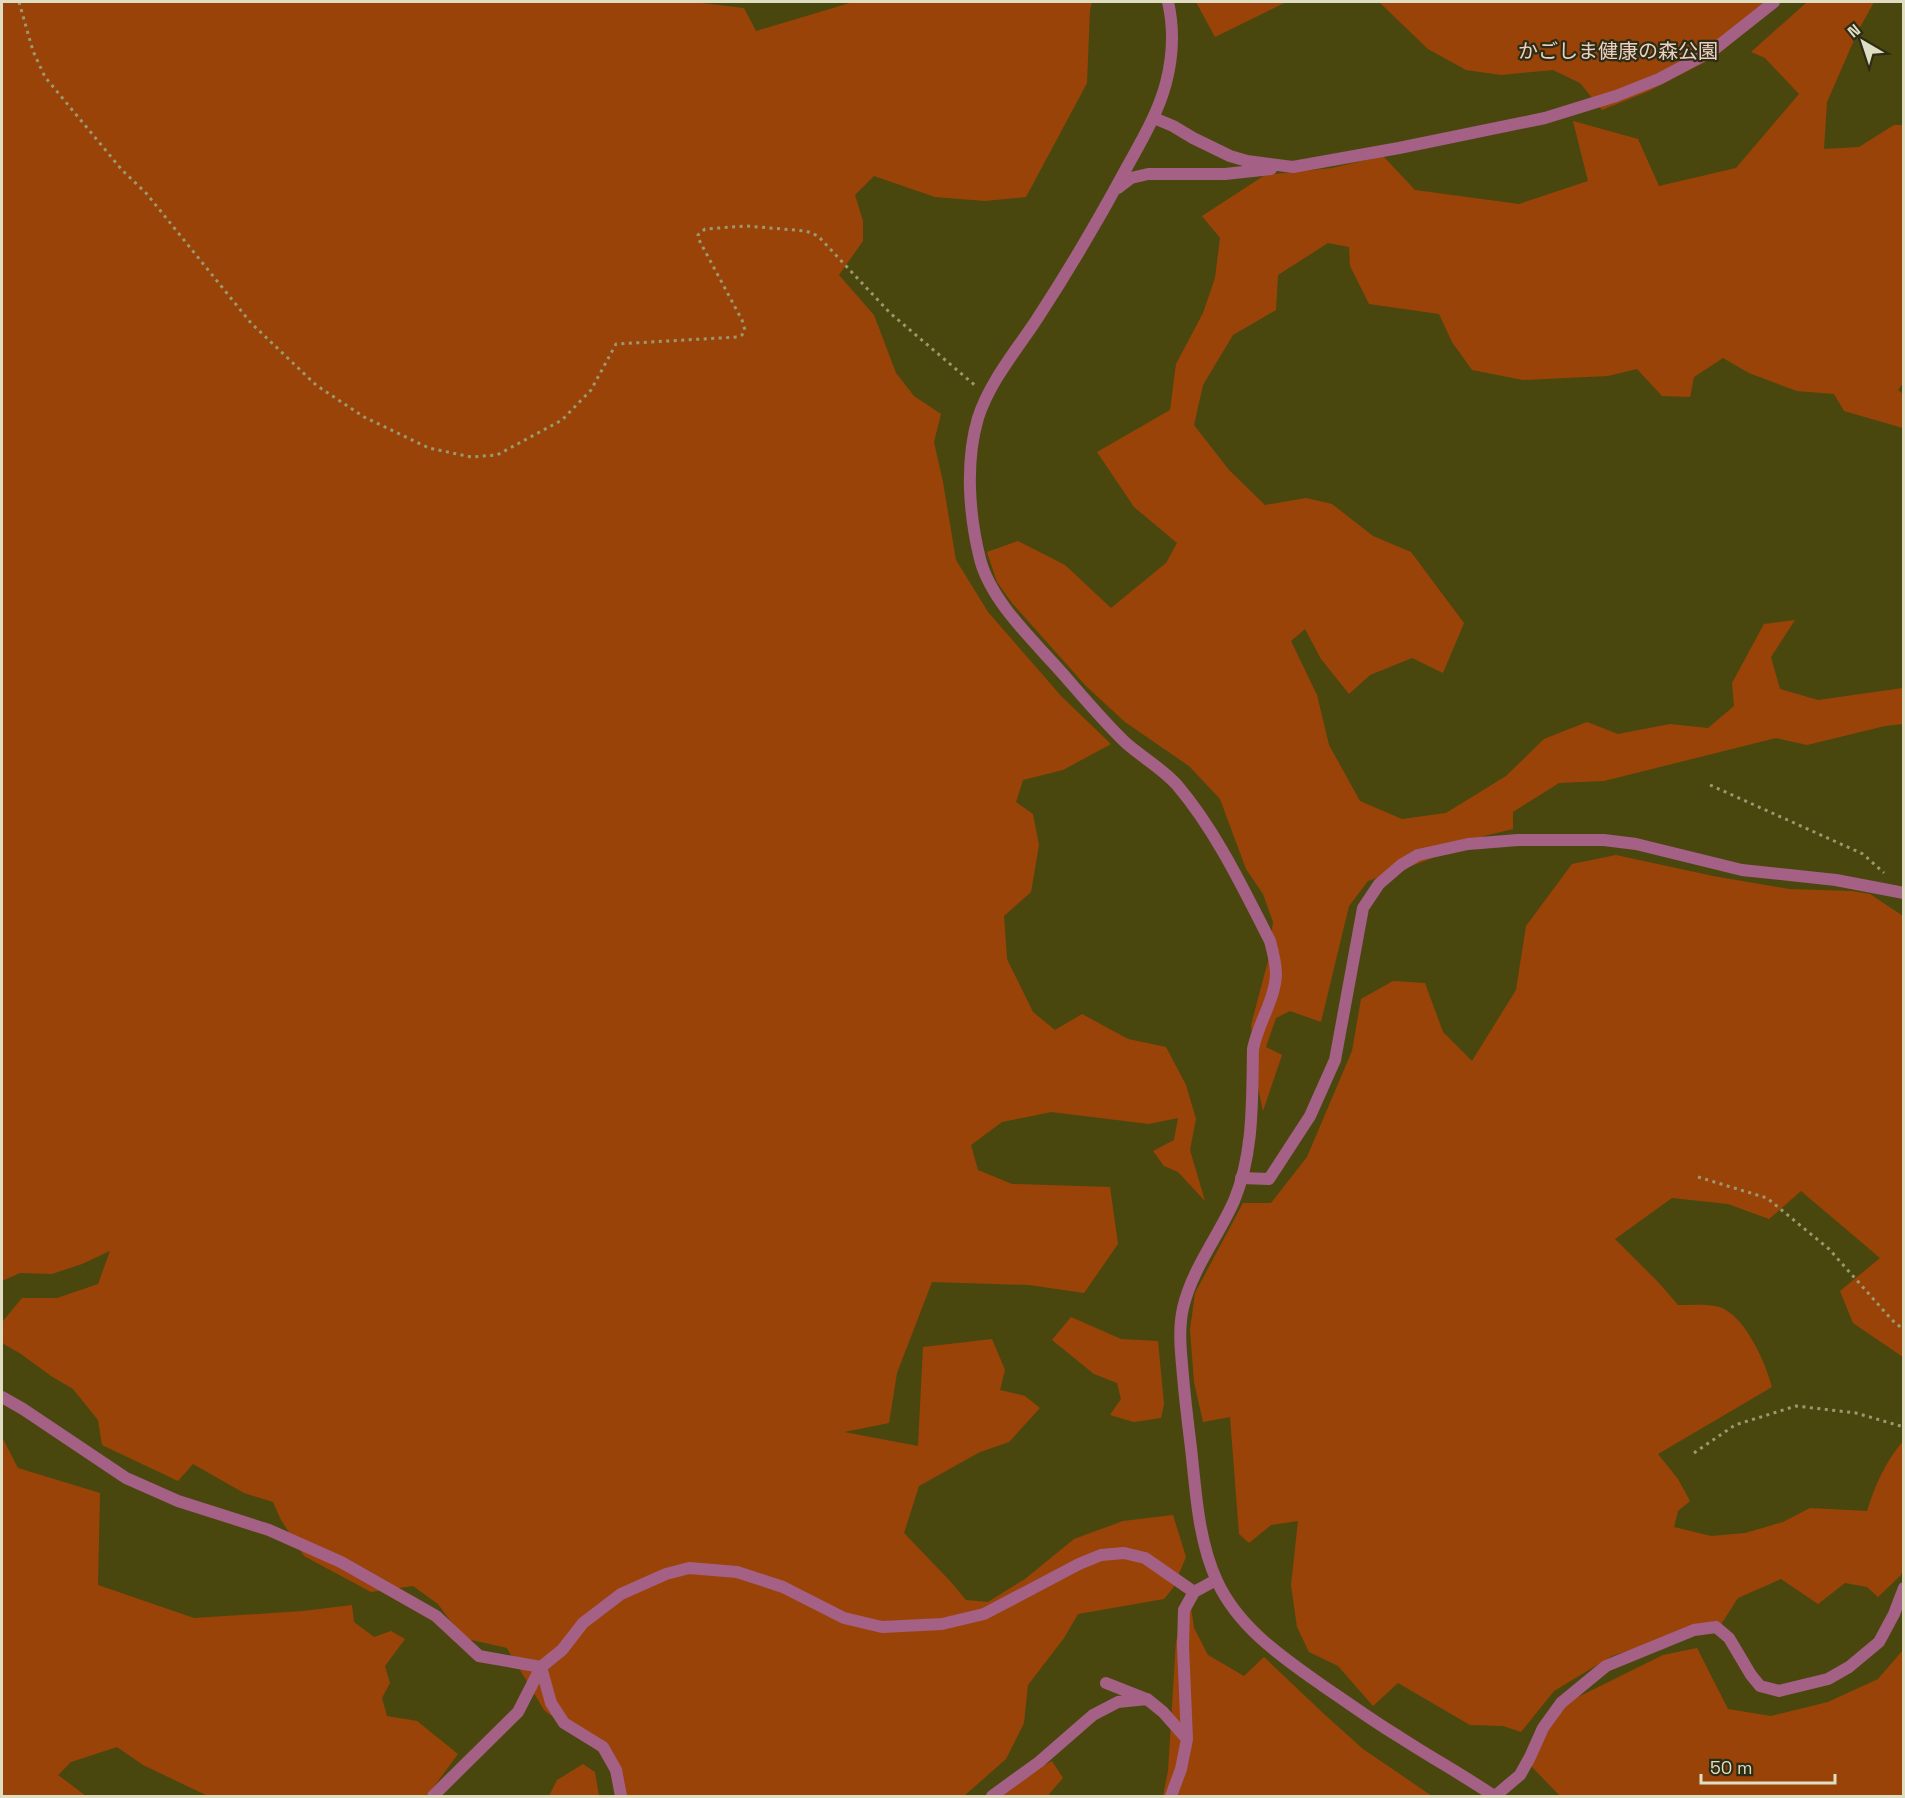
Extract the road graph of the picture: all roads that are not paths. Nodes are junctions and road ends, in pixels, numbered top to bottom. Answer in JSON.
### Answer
{"nodes":[{"id":1,"x":1168,"y":2,"type":"edge"},
{"id":2,"x":1774,"y":2,"type":"edge"},
{"id":3,"x":1154,"y":118,"type":"junction"},
{"id":4,"x":1293,"y":167,"type":"junction"},
{"id":5,"x":1112,"y":193,"type":"junction"},
{"id":6,"x":1904,"y":893,"type":"edge"},
{"id":7,"x":1241,"y":1178,"type":"junction"},
{"id":8,"x":2,"y":1397,"type":"edge"},
{"id":9,"x":1216,"y":1580,"type":"junction"},
{"id":10,"x":1904,"y":1588,"type":"edge"},
{"id":11,"x":1194,"y":1592,"type":"junction"},
{"id":12,"x":541,"y":1667,"type":"junction"},
{"id":13,"x":1106,"y":1683,"type":"dead end"},
{"id":14,"x":1147,"y":1699,"type":"junction"},
{"id":15,"x":1187,"y":1739,"type":"junction"},
{"id":16,"x":433,"y":1797,"type":"edge"},
{"id":17,"x":621,"y":1797,"type":"edge"},
{"id":18,"x":992,"y":1797,"type":"edge"},
{"id":19,"x":1171,"y":1797,"type":"edge"},
{"id":20,"x":1495,"y":1797,"type":"edge"}],
"edges":[{"from":1,"to":3,"type":"street"},
{"from":2,"to":4,"type":"street"},
{"from":3,"to":4,"type":"street"},
{"from":3,"to":5,"type":"street"},
{"from":4,"to":5,"type":"street"},
{"from":5,"to":7,"type":"street"},
{"from":6,"to":7,"type":"street"},
{"from":7,"to":9,"type":"street"},
{"from":8,"to":12,"type":"street"},
{"from":9,"to":11,"type":"street"},
{"from":9,"to":20,"type":"street"},
{"from":10,"to":20,"type":"street"},
{"from":11,"to":12,"type":"street"},
{"from":11,"to":15,"type":"street"},
{"from":12,"to":16,"type":"street"},
{"from":12,"to":17,"type":"street"},
{"from":13,"to":14,"type":"street"},
{"from":14,"to":15,"type":"street"},
{"from":14,"to":18,"type":"street"},
{"from":15,"to":19,"type":"street"}]}
